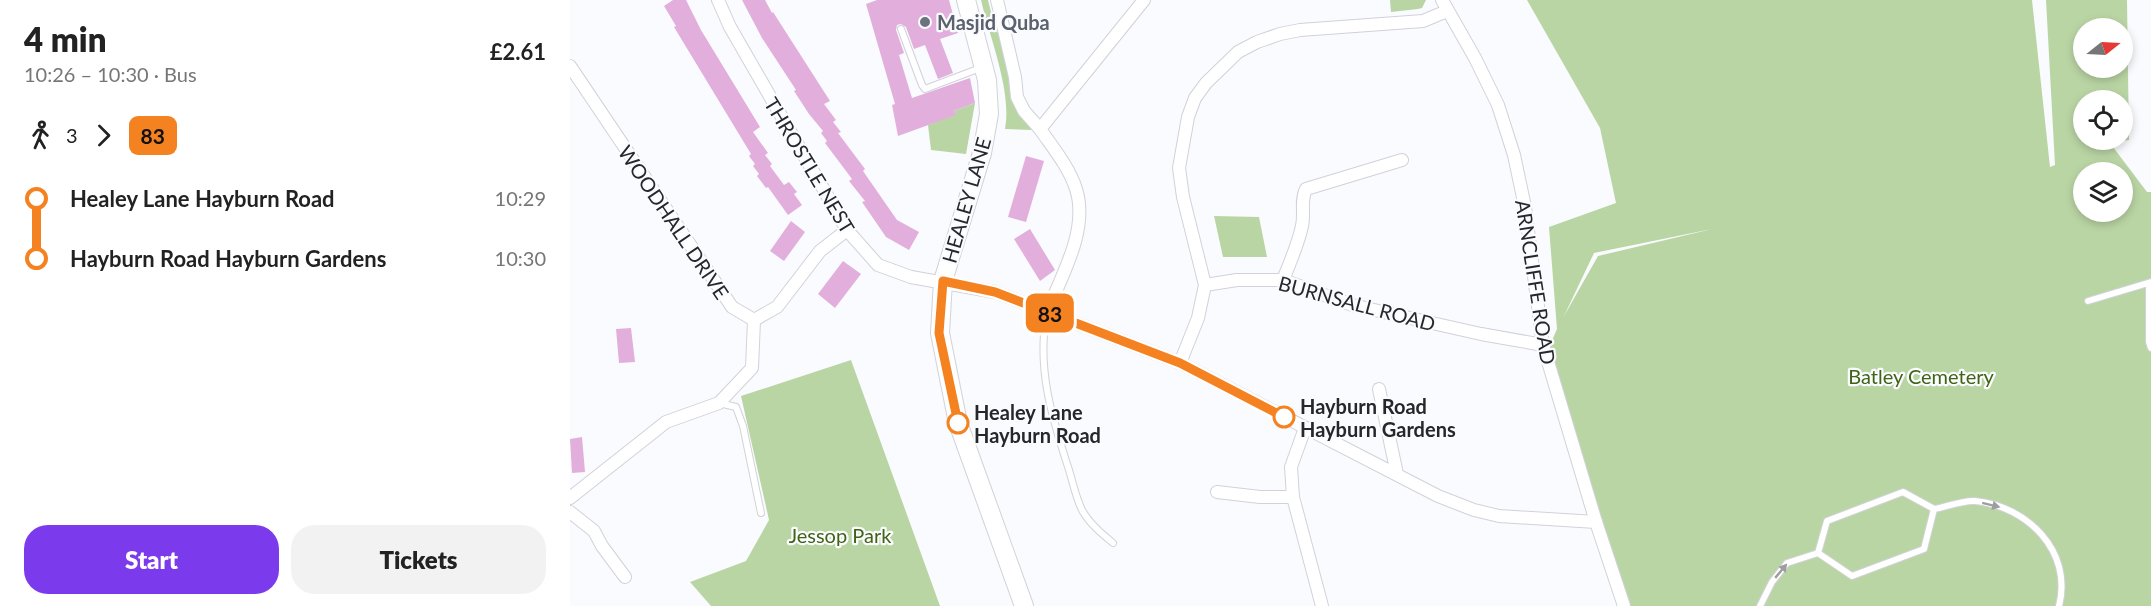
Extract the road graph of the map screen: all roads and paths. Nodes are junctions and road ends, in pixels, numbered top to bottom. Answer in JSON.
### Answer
{"nodes":[{"id":1,"x":718,"y":0,"type":"edge"},
{"id":2,"x":966,"y":0,"type":"edge"},
{"id":3,"x":997,"y":0,"type":"edge"},
{"id":4,"x":1144,"y":0,"type":"edge"},
{"id":5,"x":1445,"y":6,"type":"edge"},
{"id":6,"x":901,"y":29,"type":"dead end"},
{"id":7,"x":570,"y":66,"type":"edge"},
{"id":8,"x":983,"y":67,"type":"junction"},
{"id":9,"x":1040,"y":129,"type":"junction"},
{"id":10,"x":1402,"y":160,"type":"dead end"},
{"id":11,"x":847,"y":230,"type":"junction"},
{"id":12,"x":1283,"y":280,"type":"junction"},
{"id":13,"x":943,"y":281,"type":"junction"},
{"id":14,"x":2150,"y":283,"type":"edge"},
{"id":15,"x":1205,"y":285,"type":"junction"},
{"id":16,"x":2088,"y":301,"type":"dead end"},
{"id":17,"x":1047,"y":312,"type":"junction"},
{"id":18,"x":754,"y":320,"type":"junction"},
{"id":19,"x":1543,"y":345,"type":"junction"},
{"id":20,"x":2151,"y":348,"type":"edge"},
{"id":21,"x":1180,"y":363,"type":"junction"},
{"id":22,"x":1379,"y":389,"type":"dead end"},
{"id":23,"x":719,"y":403,"type":"junction"},
{"id":24,"x":1305,"y":428,"type":"junction"},
{"id":25,"x":1397,"y":474,"type":"junction"},
{"id":26,"x":1217,"y":492,"type":"dead end"},
{"id":27,"x":1293,"y":496,"type":"junction"},
{"id":28,"x":570,"y":498,"type":"edge"},
{"id":29,"x":1934,"y":510,"type":"junction"},
{"id":30,"x":570,"y":512,"type":"edge"},
{"id":31,"x":761,"y":513,"type":"dead end"},
{"id":32,"x":1596,"y":522,"type":"junction"},
{"id":33,"x":1113,"y":543,"type":"dead end"},
{"id":34,"x":1818,"y":553,"type":"junction"},
{"id":35,"x":625,"y":577,"type":"dead end"},
{"id":36,"x":1024,"y":606,"type":"edge"},
{"id":37,"x":1322,"y":606,"type":"edge"},
{"id":38,"x":1624,"y":606,"type":"edge"},
{"id":39,"x":1760,"y":606,"type":"edge"},
{"id":40,"x":2059,"y":606,"type":"edge"}],
"edges":[{"from":1,"to":11,"type":"street","name":"THROSTLE NEST"},
{"from":2,"to":8,"type":"main road","name":"HEALEY LANE"},
{"from":3,"to":9,"type":"street"},
{"from":4,"to":9,"type":"street"},
{"from":5,"to":15,"type":"street"},
{"from":5,"to":19,"type":"street","name":"ARNCLIFFE ROAD"},
{"from":6,"to":8,"type":"lane"},
{"from":7,"to":18,"type":"street","name":"WOODHALL DRIVE"},
{"from":8,"to":13,"type":"main road","name":"HEALEY LANE"},
{"from":9,"to":17,"type":"street"},
{"from":10,"to":12,"type":"street"},
{"from":11,"to":13,"type":"street","name":"THROSTLE NEST"},
{"from":11,"to":18,"type":"street"},
{"from":12,"to":15,"type":"street","name":"BURNSALL ROAD"},
{"from":12,"to":19,"type":"street","name":"BURNSALL ROAD"},
{"from":13,"to":17,"type":"street","name":"THROSTLE NEST"},
{"from":13,"to":36,"type":"main road","name":"HEALEY LANE"},
{"from":14,"to":16,"type":"lane"},
{"from":14,"to":20,"type":"lane"},
{"from":15,"to":21,"type":"street"},
{"from":17,"to":21,"type":"street","name":"THROSTLE NEST"},
{"from":17,"to":33,"type":"lane"},
{"from":18,"to":23,"type":"street"},
{"from":19,"to":32,"type":"street","name":"ARNCLIFFE ROAD"},
{"from":21,"to":24,"type":"street","name":"THROSTLE NEST"},
{"from":22,"to":25,"type":"street"},
{"from":23,"to":28,"type":"street"},
{"from":23,"to":31,"type":"lane"},
{"from":24,"to":25,"type":"street","name":"THROSTLE NEST"},
{"from":24,"to":27,"type":"street"},
{"from":25,"to":32,"type":"street","name":"THROSTLE NEST"},
{"from":26,"to":27,"type":"street"},
{"from":27,"to":37,"type":"street"},
{"from":29,"to":34,"type":"lane"},
{"from":29,"to":34,"type":"lane"},
{"from":29,"to":40,"type":"lane","one_way":true},
{"from":30,"to":35,"type":"street"},
{"from":32,"to":38,"type":"street","name":"ARNCLIFFE ROAD"},
{"from":39,"to":34,"type":"lane","one_way":true}]}
